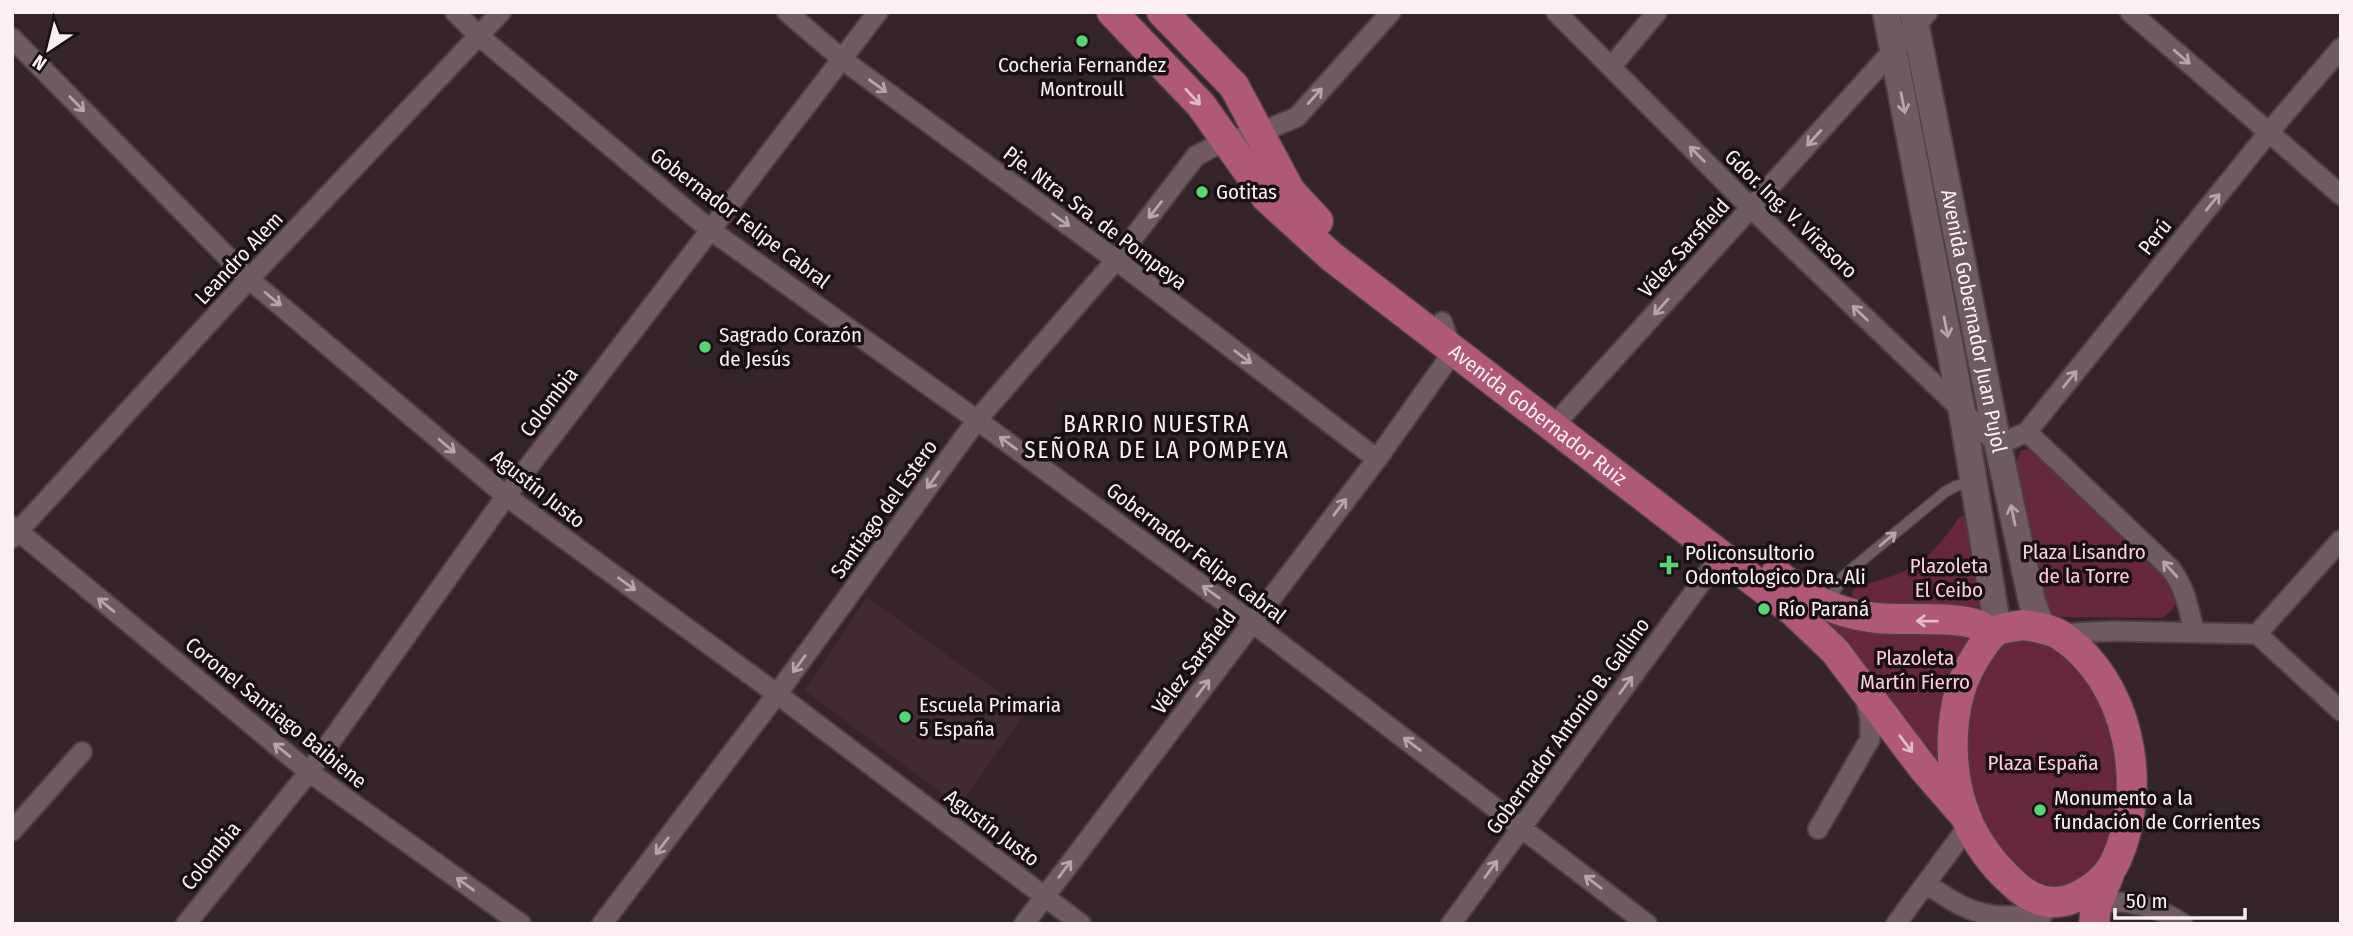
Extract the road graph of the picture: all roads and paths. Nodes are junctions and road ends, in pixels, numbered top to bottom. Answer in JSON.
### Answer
{"nodes":[{"id":1,"x":455,"y":12,"type":"edge"},
{"id":2,"x":501,"y":12,"type":"edge"},
{"id":3,"x":787,"y":12,"type":"edge"},
{"id":4,"x":878,"y":12,"type":"edge"},
{"id":5,"x":1112,"y":12,"type":"edge"},
{"id":6,"x":1162,"y":12,"type":"edge"},
{"id":7,"x":1391,"y":12,"type":"edge"},
{"id":8,"x":1556,"y":12,"type":"edge"},
{"id":9,"x":1657,"y":12,"type":"edge"},
{"id":10,"x":1886,"y":12,"type":"edge"},
{"id":11,"x":2130,"y":12,"type":"edge"},
{"id":12,"x":1917,"y":20,"type":"edge"},
{"id":13,"x":479,"y":36,"type":"junction"},
{"id":14,"x":12,"y":38,"type":"edge"},
{"id":15,"x":2341,"y":48,"type":"edge"},
{"id":16,"x":1893,"y":51,"type":"junction"},
{"id":17,"x":843,"y":60,"type":"junction"},
{"id":18,"x":1611,"y":68,"type":"junction"},
{"id":19,"x":2269,"y":132,"type":"junction"},
{"id":20,"x":1259,"y":133,"type":"junction"},
{"id":21,"x":1225,"y":141,"type":"junction"},
{"id":22,"x":2341,"y":195,"type":"edge"},
{"id":23,"x":1751,"y":208,"type":"junction"},
{"id":24,"x":709,"y":229,"type":"junction"},
{"id":25,"x":1116,"y":260,"type":"junction"},
{"id":26,"x":249,"y":279,"type":"junction"},
{"id":27,"x":1442,"y":322,"type":"junction"},
{"id":28,"x":1453,"y":352,"type":"junction"},
{"id":29,"x":1962,"y":411,"type":"junction"},
{"id":30,"x":1564,"y":414,"type":"junction"},
{"id":31,"x":977,"y":420,"type":"junction"},
{"id":32,"x":2027,"y":432,"type":"junction"},
{"id":33,"x":1998,"y":445,"type":"junction"},
{"id":34,"x":1377,"y":459,"type":"junction"},
{"id":35,"x":1973,"y":482,"type":"junction"},
{"id":36,"x":506,"y":496,"type":"junction"},
{"id":37,"x":14,"y":532,"type":"edge"},
{"id":38,"x":2341,"y":540,"type":"edge"},
{"id":39,"x":1722,"y":554,"type":"junction"},
{"id":40,"x":1826,"y":607,"type":"junction"},
{"id":41,"x":1252,"y":623,"type":"junction"},
{"id":42,"x":2050,"y":631,"type":"junction"},
{"id":43,"x":2194,"y":631,"type":"junction"},
{"id":44,"x":1995,"y":633,"type":"junction"},
{"id":45,"x":2257,"y":634,"type":"junction"},
{"id":46,"x":1861,"y":684,"type":"junction"},
{"id":47,"x":777,"y":694,"type":"junction"},
{"id":48,"x":2341,"y":711,"type":"edge"},
{"id":49,"x":82,"y":752,"type":"dead end"},
{"id":50,"x":309,"y":772,"type":"junction"},
{"id":51,"x":1967,"y":820,"type":"junction"},
{"id":52,"x":1521,"y":828,"type":"junction"},
{"id":53,"x":1818,"y":829,"type":"dead end"},
{"id":54,"x":12,"y":831,"type":"edge"},
{"id":55,"x":1927,"y":884,"type":"junction"},
{"id":56,"x":2021,"y":891,"type":"junction"},
{"id":57,"x":1044,"y":897,"type":"junction"},
{"id":58,"x":2087,"y":910,"type":"edge"},
{"id":59,"x":2047,"y":919,"type":"edge"},
{"id":60,"x":186,"y":924,"type":"edge"},
{"id":61,"x":521,"y":924,"type":"edge"},
{"id":62,"x":602,"y":924,"type":"edge"},
{"id":63,"x":1024,"y":924,"type":"edge"},
{"id":64,"x":1081,"y":924,"type":"edge"},
{"id":65,"x":1451,"y":924,"type":"edge"},
{"id":66,"x":1647,"y":924,"type":"edge"},
{"id":67,"x":1896,"y":924,"type":"edge"},
{"id":68,"x":2183,"y":924,"type":"edge"}],
"edges":[{"from":1,"to":13,"type":"street","name":"Gobernador Felipe Cabral"},
{"from":2,"to":13,"type":"street","name":"Leandro Alem"},
{"from":3,"to":17,"type":"street","name":"Pje. Ntra. Sra. de Pompeya"},
{"from":4,"to":17,"type":"street","name":"Colombia"},
{"from":5,"to":21,"type":"main road","name":"Avenida Gobernador Ruiz","one_way":true},
{"from":6,"to":20,"type":"main road","name":"Avenida Gobernador Ruiz"},
{"from":20,"to":7,"type":"street","name":"Santiago del Estero","one_way":true},
{"from":8,"to":18,"type":"street","name":"Gdor. Ing. V. Virasoro"},
{"from":9,"to":18,"type":"street"},
{"from":10,"to":16,"type":"main road","name":"Avenida Gobernador Juan Pujol"},
{"from":11,"to":19,"type":"street","one_way":true},
{"from":12,"to":16,"type":"street","name":"Avenida Gobernador Juan Pujol"},
{"from":12,"to":33,"type":"main road","name":"Avenida Gobernador Juan Pujol"},
{"from":13,"to":24,"type":"street","name":"Gobernador Felipe Cabral"},
{"from":13,"to":26,"type":"street","name":"Leandro Alem"},
{"from":14,"to":26,"type":"street","name":"Agustín Justo","one_way":true},
{"from":15,"to":19,"type":"street","name":"Perú"},
{"from":16,"to":23,"type":"street","name":"Vélez Sarsfield","one_way":true},
{"from":16,"to":29,"type":"main road","name":"Avenida Gobernador Juan Pujol","one_way":true},
{"from":17,"to":24,"type":"street","name":"Colombia"},
{"from":17,"to":25,"type":"street","name":"Pje. Ntra. Sra. de Pompeya","one_way":true},
{"from":23,"to":18,"type":"street","name":"Gdor. Ing. V. Virasoro","one_way":true},
{"from":19,"to":22,"type":"street"},
{"from":32,"to":19,"type":"street","name":"Perú","one_way":true},
{"from":20,"to":21,"type":"street","name":"Santiago del Estero"},
{"from":20,"to":27,"type":"main road","name":"Avenida Gobernador Ruiz"},
{"from":21,"to":25,"type":"street","name":"Santiago del Estero","one_way":true},
{"from":21,"to":28,"type":"main road","name":"Avenida Gobernador Ruiz"},
{"from":29,"to":23,"type":"street","name":"Gdor. Ing. V. Virasoro","one_way":true},
{"from":23,"to":30,"type":"street","name":"Vélez Sarsfield","one_way":true},
{"from":24,"to":31,"type":"street","name":"Gobernador Felipe Cabral"},
{"from":24,"to":36,"type":"street","name":"Colombia"},
{"from":25,"to":31,"type":"street","name":"Santiago del Estero"},
{"from":25,"to":34,"type":"street","name":"Pje. Ntra. Sra. de Pompeya","one_way":true},
{"from":26,"to":36,"type":"street","name":"Agustín Justo","one_way":true},
{"from":26,"to":37,"type":"street","name":"Leandro Alem"},
{"from":27,"to":28,"type":"street"},
{"from":27,"to":30,"type":"main road","name":"Avenida Gobernador Ruiz"},
{"from":28,"to":34,"type":"street","name":"Vélez Sarsfield"},
{"from":28,"to":39,"type":"main road","name":"Avenida Gobernador Ruiz"},
{"from":29,"to":33,"type":"street","name":"Gdor. Ing. V. Virasoro"},
{"from":29,"to":35,"type":"main road","name":"Avenida Gobernador Juan Pujol"},
{"from":30,"to":40,"type":"main road","name":"Avenida Gobernador Ruiz"},
{"from":41,"to":31,"type":"street","name":"Gobernador Felipe Cabral","one_way":true},
{"from":31,"to":47,"type":"street","name":"Santiago del Estero","one_way":true},
{"from":32,"to":33,"type":"street","name":"Perú"},
{"from":43,"to":32,"type":"street","one_way":true},
{"from":42,"to":33,"type":"main road","name":"Avenida Gobernador Juan Pujol","one_way":true},
{"from":41,"to":34,"type":"street","name":"Vélez Sarsfield","one_way":true},
{"from":40,"to":35,"type":"lane","one_way":true},
{"from":35,"to":44,"type":"main road","name":"Avenida Gobernador Juan Pujol"},
{"from":36,"to":47,"type":"street","name":"Agustín Justo","one_way":true},
{"from":36,"to":50,"type":"street","name":"Colombia"},
{"from":50,"to":37,"type":"street","name":"Coronel Santiago Baibiene","one_way":true},
{"from":38,"to":45,"type":"street"},
{"from":39,"to":46,"type":"main road","name":"Avenida Gobernador Ruiz"},
{"from":52,"to":39,"type":"street","name":"Gobernador Antonio B. Gallino","one_way":true},
{"from":44,"to":40,"type":"main road","name":"Avenida Gobernador Ruiz","one_way":true},
{"from":52,"to":41,"type":"street","name":"Gobernador Felipe Cabral","one_way":true},
{"from":57,"to":41,"type":"street","name":"Vélez Sarsfield","one_way":true},
{"from":42,"to":43,"type":"street"},
{"from":42,"to":44,"type":"main road"},
{"from":42,"to":58,"type":"main road"},
{"from":43,"to":45,"type":"street"},
{"from":44,"to":51,"type":"main road"},
{"from":45,"to":48,"type":"street"},
{"from":46,"to":51,"type":"main road","name":"Avenida Gobernador Ruiz","one_way":true},
{"from":46,"to":53,"type":"street"},
{"from":47,"to":57,"type":"street","name":"Agustín Justo"},
{"from":47,"to":62,"type":"street","name":"Santiago del Estero","one_way":true},
{"from":49,"to":54,"type":"street"},
{"from":50,"to":60,"type":"street","name":"Colombia"},
{"from":61,"to":50,"type":"street","name":"Coronel Santiago Baibiene","one_way":true},
{"from":51,"to":55,"type":"street"},
{"from":51,"to":56,"type":"main road"},
{"from":65,"to":52,"type":"street","name":"Gobernador Antonio B. Gallino","one_way":true},
{"from":66,"to":52,"type":"street","name":"Gobernador Felipe Cabral","one_way":true},
{"from":55,"to":59,"type":"street"},
{"from":55,"to":67,"type":"street"},
{"from":56,"to":58,"type":"main road"},
{"from":56,"to":59,"type":"main road"},
{"from":57,"to":63,"type":"street","name":"Vélez Sarsfield"},
{"from":57,"to":64,"type":"street","name":"Agustín Justo"},
{"from":58,"to":68,"type":"street"}]}
